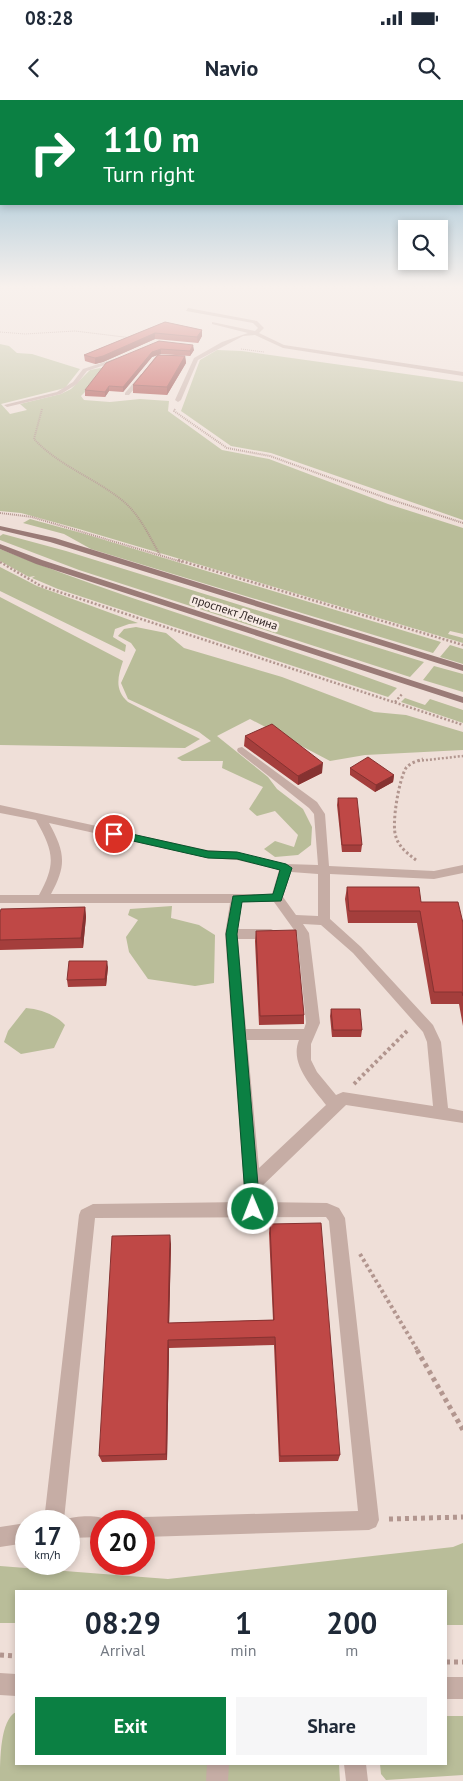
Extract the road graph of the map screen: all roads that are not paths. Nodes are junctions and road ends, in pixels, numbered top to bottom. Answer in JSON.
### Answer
{"nodes":[{"id":1,"x":100,"y":366,"type":"edge"},
{"id":2,"x":193,"y":366,"type":"edge"},
{"id":3,"x":413,"y":366,"type":"edge"},
{"id":4,"x":149,"y":367,"type":"edge"},
{"id":5,"x":463,"y":374,"type":"edge"},
{"id":6,"x":127,"y":394,"type":"edge"},
{"id":7,"x":178,"y":400,"type":"road end"},
{"id":8,"x":7,"y":405,"type":"dead end"},
{"id":9,"x":0,"y":528,"type":"edge"},
{"id":10,"x":0,"y":546,"type":"edge"},
{"id":11,"x":463,"y":668,"type":"edge"},
{"id":12,"x":463,"y":700,"type":"edge"},
{"id":13,"x":242,"y":750,"type":"dead end"},
{"id":14,"x":0,"y":809,"type":"edge"},
{"id":15,"x":40,"y":818,"type":"junction"},
{"id":16,"x":286,"y":868,"type":"junction"},
{"id":17,"x":463,"y":869,"type":"edge"},
{"id":18,"x":324,"y":870,"type":"junction"},
{"id":19,"x":237,"y":898,"type":"junction"},
{"id":20,"x":277,"y":898,"type":"junction"},
{"id":21,"x":0,"y":899,"type":"edge"},
{"id":22,"x":42,"y":899,"type":"junction"},
{"id":23,"x":293,"y":919,"type":"junction"},
{"id":24,"x":324,"y":921,"type":"junction"},
{"id":25,"x":303,"y":933,"type":"junction"},
{"id":26,"x":231,"y":934,"type":"junction"},
{"id":27,"x":240,"y":1034,"type":"junction"},
{"id":28,"x":308,"y":1035,"type":"junction"},
{"id":29,"x":339,"y":1101,"type":"junction"},
{"id":30,"x":441,"y":1114,"type":"junction"},
{"id":31,"x":463,"y":1117,"type":"edge"},
{"id":32,"x":252,"y":1184,"type":"junction"},
{"id":33,"x":253,"y":1209,"type":"junction"},
{"id":34,"x":55,"y":1510,"type":"edge"},
{"id":35,"x":155,"y":1527,"type":"edge"},
{"id":36,"x":15,"y":1535,"type":"edge"},
{"id":37,"x":0,"y":1537,"type":"edge"},
{"id":38,"x":0,"y":1684,"type":"edge"},
{"id":39,"x":15,"y":1684,"type":"edge"},
{"id":40,"x":447,"y":1688,"type":"edge"},
{"id":41,"x":463,"y":1688,"type":"edge"},
{"id":42,"x":218,"y":1765,"type":"edge"},
{"id":43,"x":355,"y":1765,"type":"edge"},
{"id":44,"x":217,"y":1781,"type":"edge"},
{"id":45,"x":356,"y":1781,"type":"edge"}],
"edges":[{"from":1,"to":8,"type":"street"},
{"from":2,"to":7,"type":"street"},
{"from":3,"to":5,"type":"street"},
{"from":4,"to":6,"type":"street"},
{"from":9,"to":11,"type":"street","name":"проспект Ленина"},
{"from":10,"to":12,"type":"street","name":"проспект Ленина"},
{"from":13,"to":18,"type":"street"},
{"from":14,"to":15,"type":"street"},
{"from":15,"to":16,"type":"street"},
{"from":15,"to":22,"type":"street"},
{"from":16,"to":18,"type":"street"},
{"from":16,"to":20,"type":"street"},
{"from":17,"to":18,"type":"street"},
{"from":18,"to":24,"type":"street"},
{"from":19,"to":20,"type":"street"},
{"from":19,"to":22,"type":"street"},
{"from":19,"to":26,"type":"street"},
{"from":20,"to":23,"type":"street"},
{"from":21,"to":22,"type":"street"},
{"from":23,"to":24,"type":"street"},
{"from":23,"to":25,"type":"street"},
{"from":24,"to":30,"type":"street"},
{"from":25,"to":26,"type":"street"},
{"from":25,"to":28,"type":"street"},
{"from":26,"to":27,"type":"street"},
{"from":27,"to":28,"type":"street"},
{"from":27,"to":32,"type":"street"},
{"from":28,"to":29,"type":"street"},
{"from":29,"to":30,"type":"street"},
{"from":29,"to":32,"type":"street"},
{"from":30,"to":31,"type":"street"},
{"from":32,"to":33,"type":"street"},
{"from":33,"to":34,"type":"street"},
{"from":33,"to":35,"type":"street"},
{"from":36,"to":37,"type":"street"},
{"from":38,"to":39,"type":"street"},
{"from":40,"to":41,"type":"street"},
{"from":42,"to":44,"type":"street"},
{"from":43,"to":45,"type":"street"}]}
